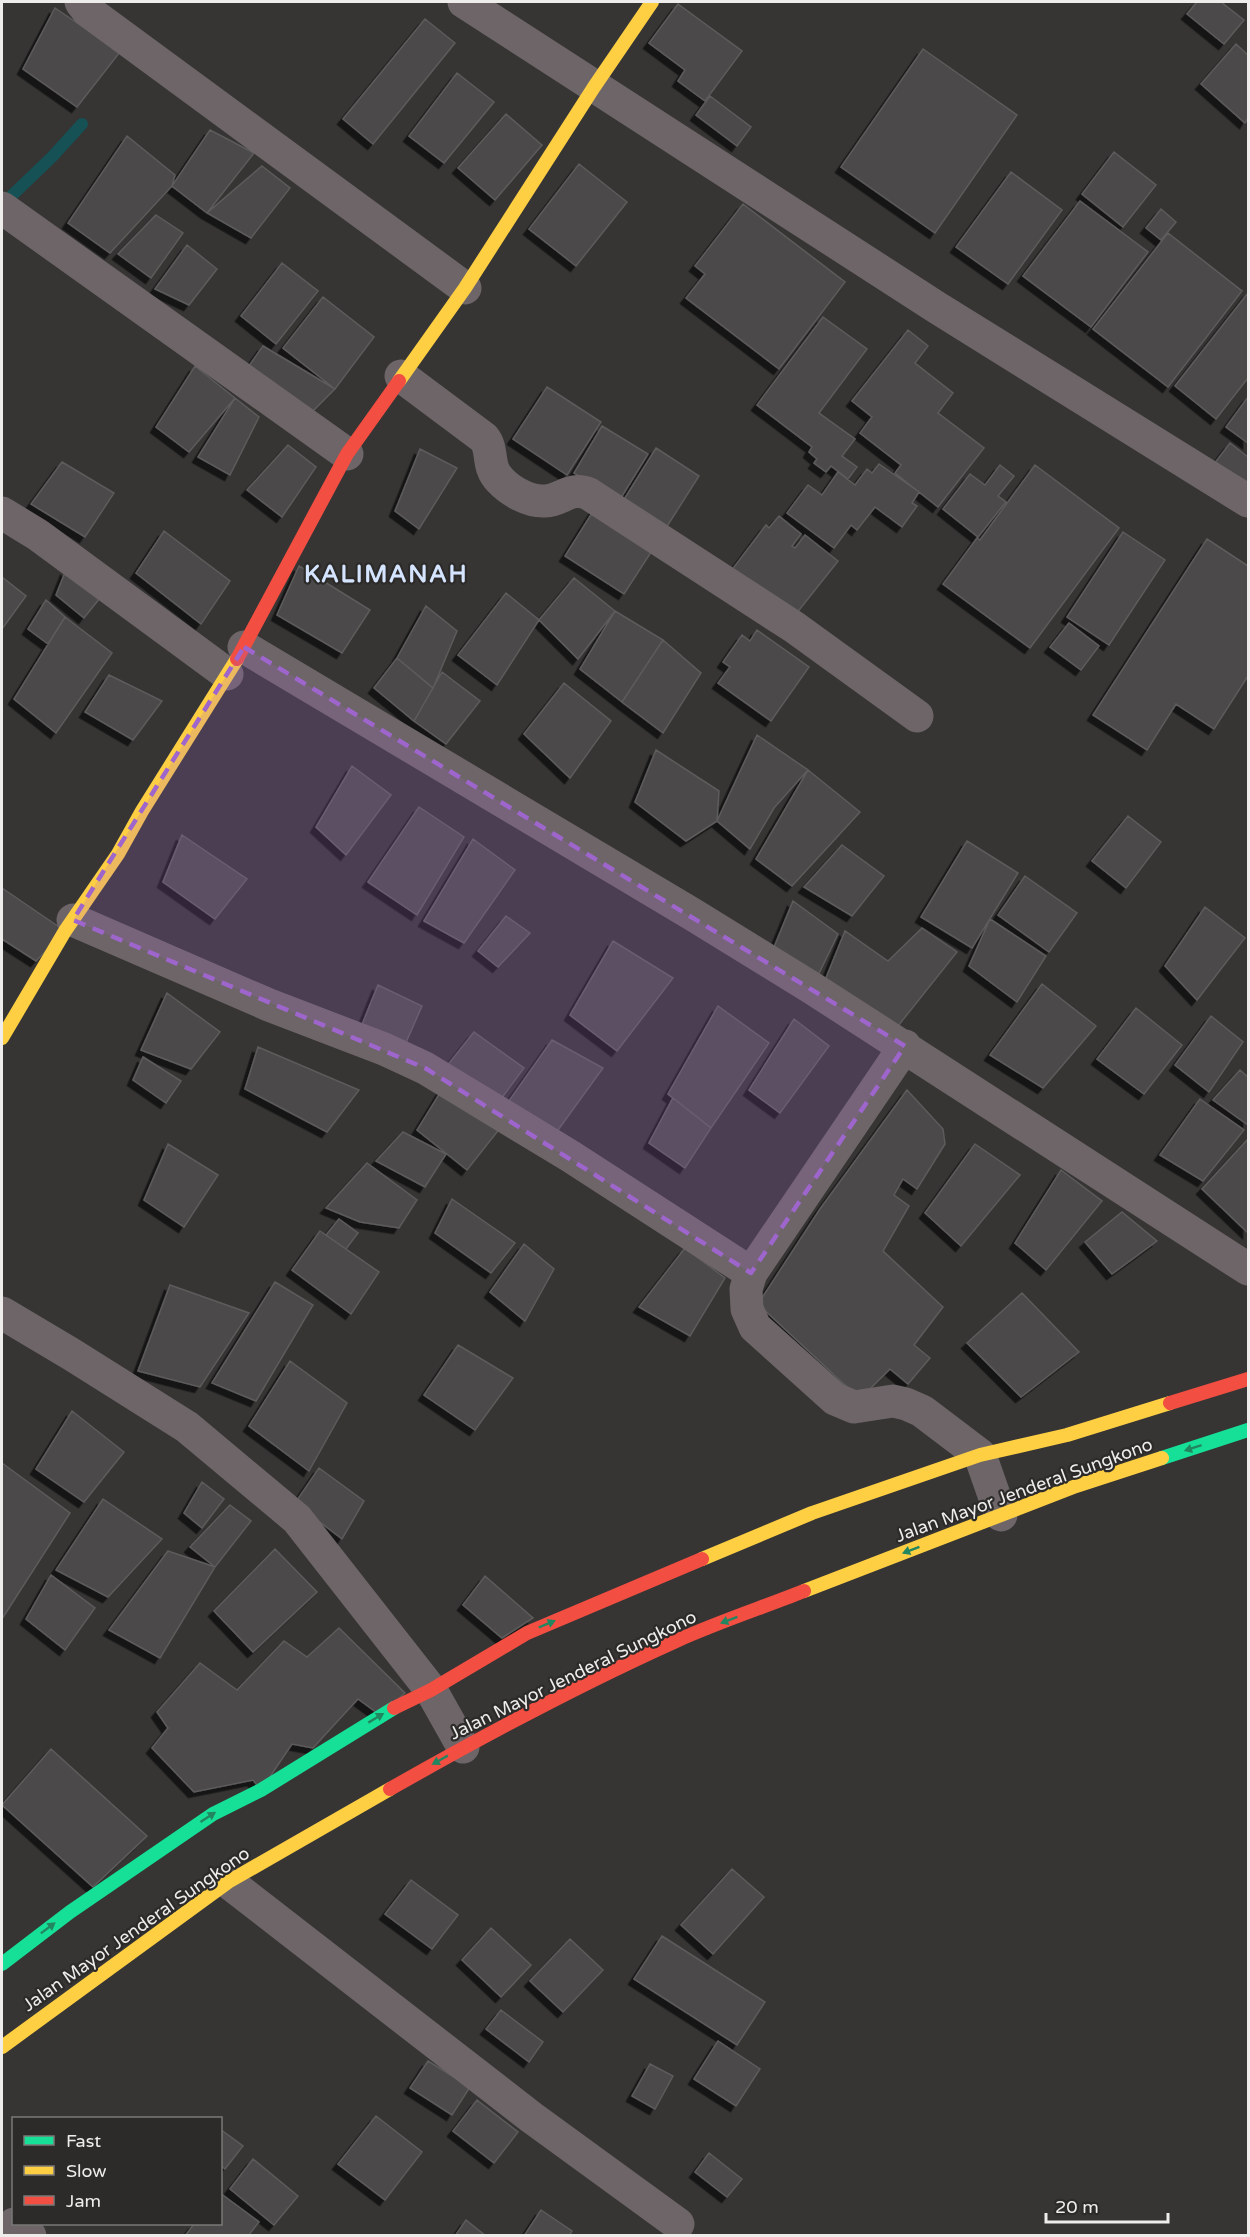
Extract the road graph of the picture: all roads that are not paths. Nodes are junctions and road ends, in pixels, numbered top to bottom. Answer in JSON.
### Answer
{"nodes":[{"id":1,"x":81,"y":2,"type":"edge"},
{"id":2,"x":464,"y":2,"type":"edge"},
{"id":3,"x":652,"y":2,"type":"edge"},
{"id":4,"x":594,"y":87,"type":"junction"},
{"id":5,"x":11,"y":215,"type":"edge"},
{"id":6,"x":465,"y":288,"type":"junction"},
{"id":7,"x":401,"y":376,"type":"junction"},
{"id":8,"x":347,"y":454,"type":"junction"},
{"id":9,"x":1248,"y":501,"type":"edge"},
{"id":10,"x":2,"y":513,"type":"edge"},
{"id":11,"x":236,"y":661,"type":"junction"},
{"id":12,"x":917,"y":716,"type":"dead end"},
{"id":13,"x":73,"y":920,"type":"junction"},
{"id":14,"x":2,"y":1038,"type":"edge"},
{"id":15,"x":904,"y":1046,"type":"junction"},
{"id":16,"x":1248,"y":1269,"type":"edge"},
{"id":17,"x":751,"y":1274,"type":"junction"},
{"id":18,"x":2,"y":1313,"type":"edge"},
{"id":19,"x":1248,"y":1379,"type":"edge"},
{"id":20,"x":1248,"y":1430,"type":"edge"},
{"id":21,"x":980,"y":1455,"type":"junction"},
{"id":22,"x":1001,"y":1515,"type":"junction"},
{"id":23,"x":431,"y":1690,"type":"junction"},
{"id":24,"x":463,"y":1747,"type":"junction"},
{"id":25,"x":228,"y":1882,"type":"junction"},
{"id":26,"x":2,"y":1964,"type":"edge"},
{"id":27,"x":2,"y":2047,"type":"edge"},
{"id":28,"x":678,"y":2224,"type":"dead end"},
{"id":29,"x":17,"y":2225,"type":"edge"},
{"id":30,"x":30,"y":2235,"type":"edge"}],
"edges":[{"from":1,"to":6,"type":"street"},
{"from":2,"to":4,"type":"street"},
{"from":3,"to":4,"type":"main road"},
{"from":4,"to":6,"type":"main road"},
{"from":4,"to":9,"type":"street"},
{"from":5,"to":8,"type":"street"},
{"from":6,"to":7,"type":"main road"},
{"from":7,"to":8,"type":"main road"},
{"from":7,"to":12,"type":"street"},
{"from":8,"to":11,"type":"main road"},
{"from":10,"to":11,"type":"street"},
{"from":11,"to":13,"type":"main road"},
{"from":11,"to":15,"type":"street"},
{"from":13,"to":14,"type":"main road"},
{"from":13,"to":17,"type":"street"},
{"from":15,"to":16,"type":"street"},
{"from":15,"to":17,"type":"street"},
{"from":17,"to":21,"type":"street"},
{"from":18,"to":23,"type":"street"},
{"from":19,"to":21,"type":"main road","name":"Jalan Mayor Jenderal Sungkono"},
{"from":20,"to":22,"type":"main road","name":"Jalan Mayor Jenderal Sungkono","one_way":true},
{"from":21,"to":22,"type":"street"},
{"from":23,"to":21,"type":"main road","name":"Jalan Mayor Jenderal Sungkono","one_way":true},
{"from":22,"to":24,"type":"main road","name":"Jalan Mayor Jenderal Sungkono","one_way":true},
{"from":23,"to":24,"type":"street"},
{"from":26,"to":23,"type":"main road","name":"Jalan Mayor Jenderal Sungkono","one_way":true},
{"from":24,"to":25,"type":"main road","name":"Jalan Mayor Jenderal Sungkono","one_way":true},
{"from":25,"to":27,"type":"main road","name":"Jalan Mayor Jenderal Sungkono"},
{"from":25,"to":28,"type":"street"},
{"from":29,"to":30,"type":"street"}]}
